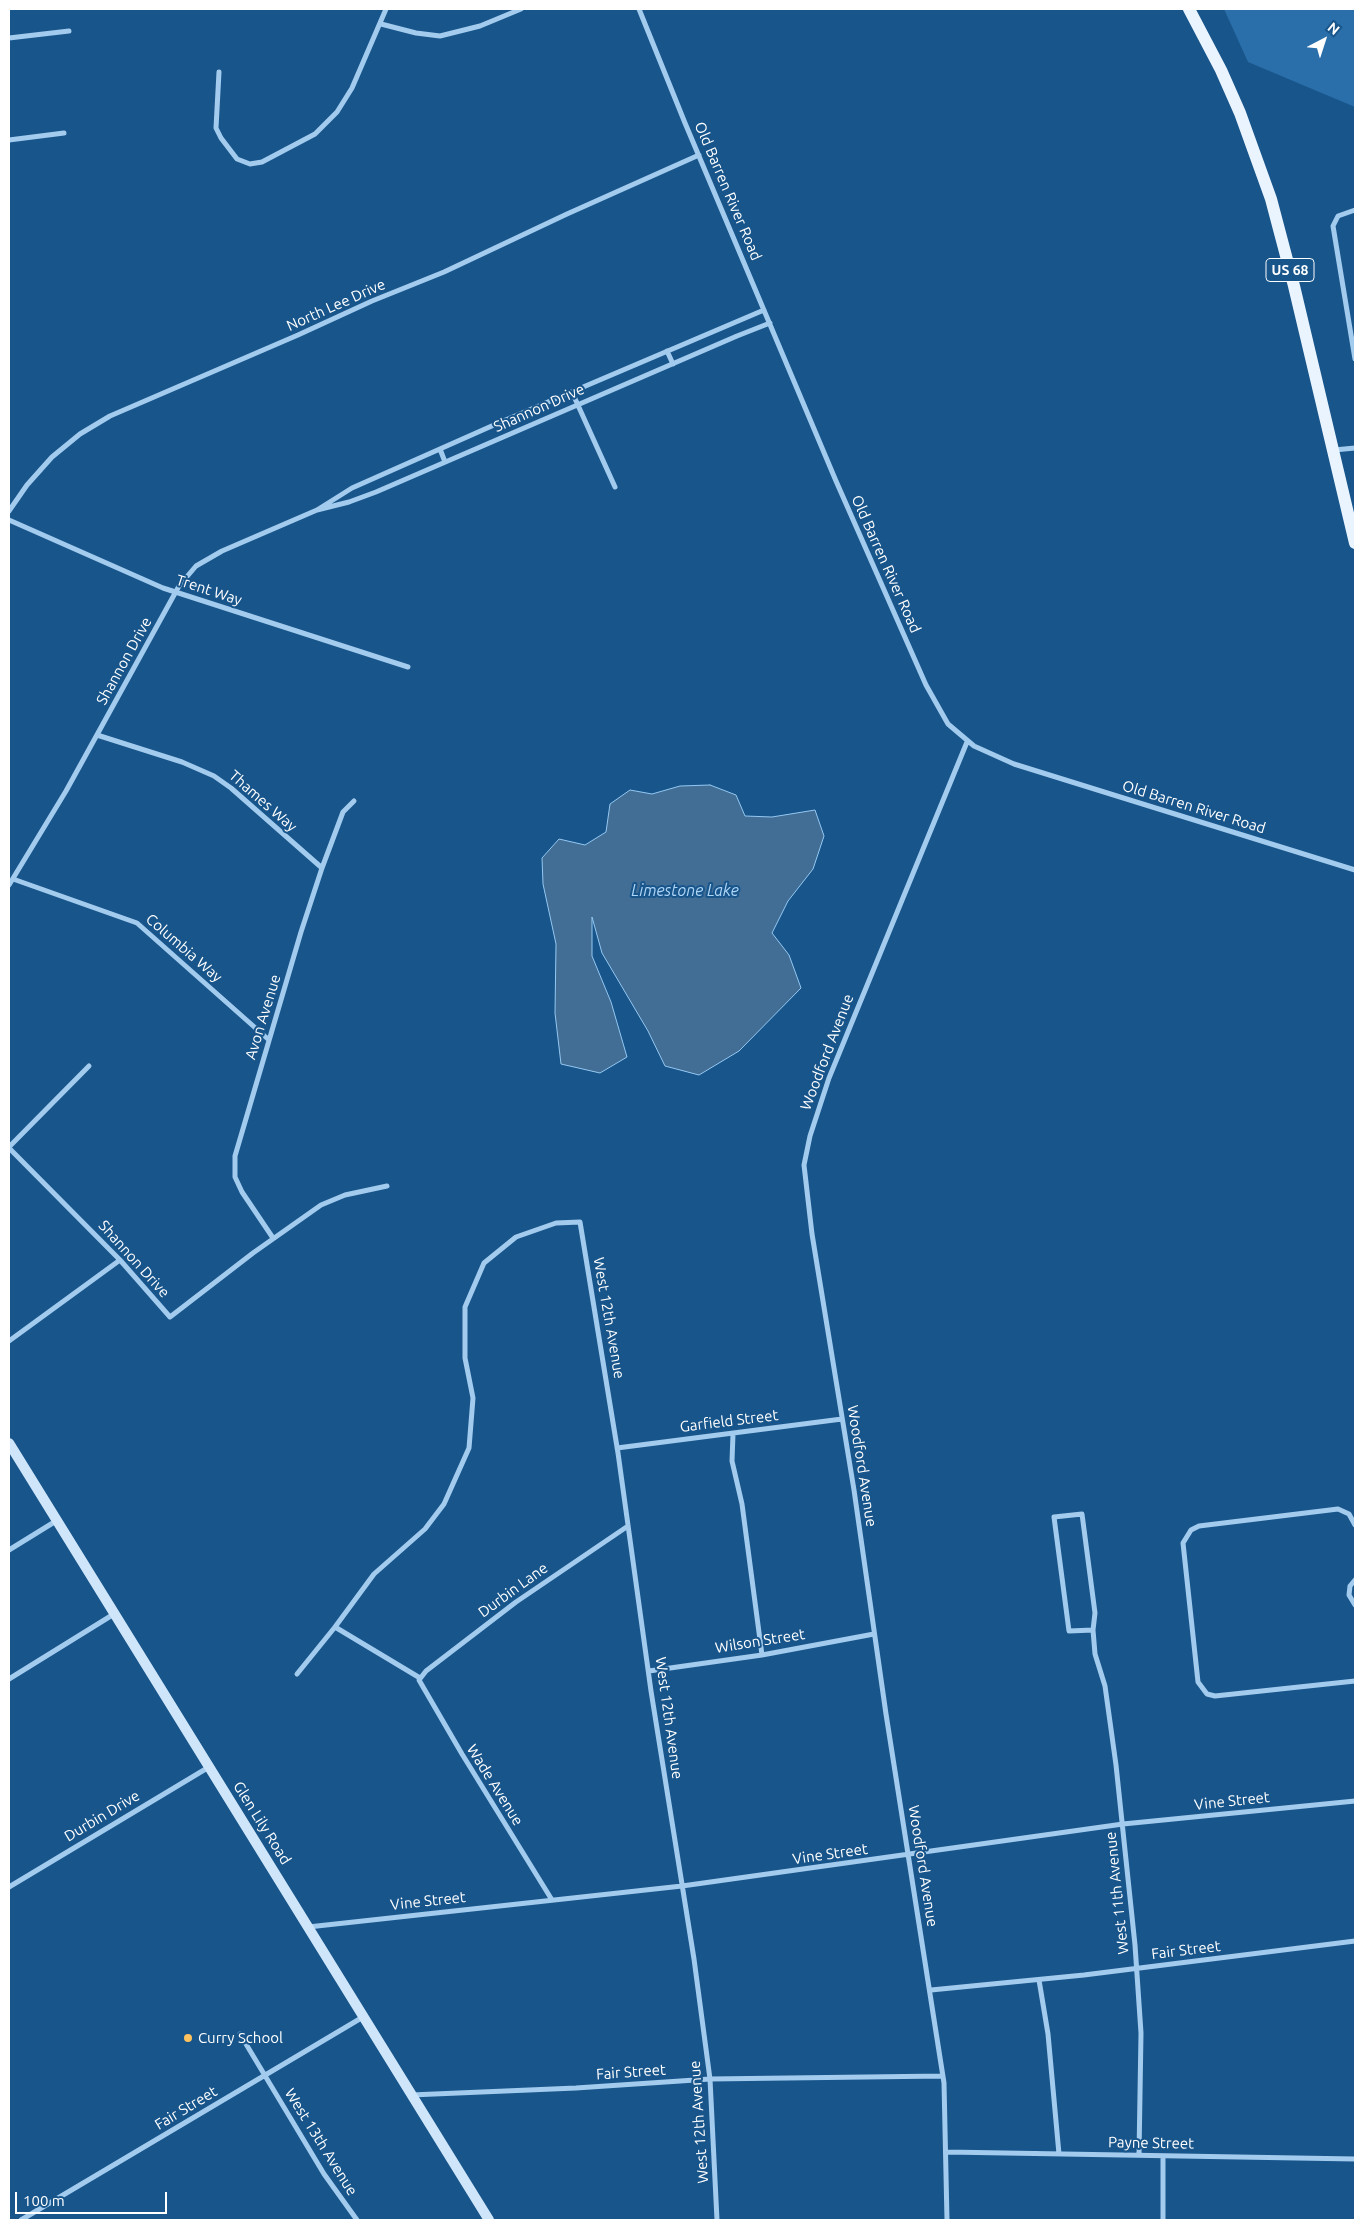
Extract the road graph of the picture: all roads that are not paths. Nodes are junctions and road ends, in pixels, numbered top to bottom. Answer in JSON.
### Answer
{"nodes":[{"id":1,"x":386,"y":9,"type":"edge"},
{"id":2,"x":521,"y":9,"type":"edge"},
{"id":3,"x":639,"y":9,"type":"edge"},
{"id":4,"x":1189,"y":9,"type":"edge"},
{"id":5,"x":381,"y":24,"type":"junction"},
{"id":6,"x":69,"y":31,"type":"dead end"},
{"id":7,"x":9,"y":38,"type":"edge"},
{"id":8,"x":219,"y":72,"type":"dead end"},
{"id":9,"x":64,"y":133,"type":"dead end"},
{"id":10,"x":9,"y":140,"type":"edge"},
{"id":11,"x":698,"y":155,"type":"junction"},
{"id":12,"x":1355,"y":210,"type":"edge"},
{"id":13,"x":764,"y":310,"type":"junction"},
{"id":14,"x":770,"y":324,"type":"junction"},
{"id":15,"x":667,"y":351,"type":"junction"},
{"id":16,"x":1355,"y":359,"type":"edge"},
{"id":17,"x":673,"y":364,"type":"junction"},
{"id":18,"x":572,"y":392,"type":"junction"},
{"id":19,"x":578,"y":405,"type":"junction"},
{"id":20,"x":1355,"y":448,"type":"edge"},
{"id":21,"x":440,"y":449,"type":"junction"},
{"id":22,"x":1333,"y":450,"type":"junction"},
{"id":23,"x":445,"y":462,"type":"junction"},
{"id":24,"x":615,"y":487,"type":"dead end"},
{"id":25,"x":317,"y":510,"type":"junction"},
{"id":26,"x":9,"y":511,"type":"edge"},
{"id":27,"x":9,"y":520,"type":"edge"},
{"id":28,"x":1355,"y":543,"type":"edge"},
{"id":29,"x":175,"y":593,"type":"junction"},
{"id":30,"x":408,"y":667,"type":"dead end"},
{"id":31,"x":97,"y":735,"type":"junction"},
{"id":32,"x":967,"y":742,"type":"junction"},
{"id":33,"x":354,"y":801,"type":"dead end"},
{"id":34,"x":322,"y":868,"type":"junction"},
{"id":35,"x":1355,"y":870,"type":"edge"},
{"id":36,"x":13,"y":878,"type":"junction"},
{"id":37,"x":9,"y":885,"type":"edge"},
{"id":38,"x":269,"y":1040,"type":"junction"},
{"id":39,"x":90,"y":1066,"type":"dead end"},
{"id":40,"x":9,"y":1148,"type":"edge"},
{"id":41,"x":387,"y":1186,"type":"dead end"},
{"id":42,"x":273,"y":1238,"type":"junction"},
{"id":43,"x":120,"y":1260,"type":"junction"},
{"id":44,"x":9,"y":1341,"type":"edge"},
{"id":45,"x":842,"y":1419,"type":"junction"},
{"id":46,"x":733,"y":1434,"type":"junction"},
{"id":47,"x":9,"y":1443,"type":"edge"},
{"id":48,"x":618,"y":1448,"type":"junction"},
{"id":49,"x":56,"y":1521,"type":"junction"},
{"id":50,"x":1355,"y":1525,"type":"edge"},
{"id":51,"x":628,"y":1526,"type":"junction"},
{"id":52,"x":9,"y":1550,"type":"edge"},
{"id":53,"x":1355,"y":1580,"type":"edge"},
{"id":54,"x":1355,"y":1605,"type":"edge"},
{"id":55,"x":114,"y":1614,"type":"junction"},
{"id":56,"x":335,"y":1627,"type":"junction"},
{"id":57,"x":1093,"y":1630,"type":"junction"},
{"id":58,"x":874,"y":1634,"type":"junction"},
{"id":59,"x":762,"y":1655,"type":"junction"},
{"id":60,"x":649,"y":1671,"type":"junction"},
{"id":61,"x":297,"y":1674,"type":"dead end"},
{"id":62,"x":9,"y":1679,"type":"edge"},
{"id":63,"x":420,"y":1680,"type":"junction"},
{"id":64,"x":1355,"y":1681,"type":"edge"},
{"id":65,"x":209,"y":1767,"type":"junction"},
{"id":66,"x":1355,"y":1801,"type":"edge"},
{"id":67,"x":1123,"y":1824,"type":"junction"},
{"id":68,"x":908,"y":1855,"type":"junction"},
{"id":69,"x":682,"y":1886,"type":"junction"},
{"id":70,"x":9,"y":1887,"type":"edge"},
{"id":71,"x":552,"y":1900,"type":"junction"},
{"id":72,"x":308,"y":1927,"type":"junction"},
{"id":73,"x":1355,"y":1941,"type":"edge"},
{"id":74,"x":1137,"y":1969,"type":"junction"},
{"id":75,"x":1039,"y":1980,"type":"junction"},
{"id":76,"x":931,"y":1990,"type":"junction"},
{"id":77,"x":363,"y":2017,"type":"junction"},
{"id":78,"x":240,"y":2034,"type":"dead end"},
{"id":79,"x":265,"y":2076,"type":"junction"},
{"id":80,"x":943,"y":2076,"type":"junction"},
{"id":81,"x":710,"y":2079,"type":"junction"},
{"id":82,"x":411,"y":2095,"type":"junction"},
{"id":83,"x":947,"y":2152,"type":"junction"},
{"id":84,"x":1058,"y":2154,"type":"junction"},
{"id":85,"x":1139,"y":2155,"type":"junction"},
{"id":86,"x":1163,"y":2156,"type":"junction"},
{"id":87,"x":1355,"y":2159,"type":"edge"},
{"id":88,"x":21,"y":2220,"type":"edge"},
{"id":89,"x":357,"y":2220,"type":"edge"},
{"id":90,"x":489,"y":2220,"type":"edge"},
{"id":91,"x":717,"y":2220,"type":"edge"},
{"id":92,"x":947,"y":2220,"type":"edge"},
{"id":93,"x":1163,"y":2220,"type":"edge"}],
"edges":[{"from":1,"to":5,"type":"street"},
{"from":2,"to":5,"type":"street"},
{"from":3,"to":11,"type":"street","name":"Old Barren River Road"},
{"from":4,"to":22,"type":"main road","number":"US 68"},
{"from":5,"to":8,"type":"street"},
{"from":6,"to":7,"type":"street"},
{"from":9,"to":10,"type":"street"},
{"from":11,"to":13,"type":"street","name":"Old Barren River Road"},
{"from":11,"to":26,"type":"street","name":"North Lee Drive"},
{"from":12,"to":16,"type":"street"},
{"from":13,"to":14,"type":"street","name":"Old Barren River Road"},
{"from":13,"to":15,"type":"street","name":"Shannon Drive"},
{"from":14,"to":17,"type":"street","name":"Shannon Drive"},
{"from":14,"to":32,"type":"street","name":"Old Barren River Road"},
{"from":15,"to":17,"type":"street"},
{"from":15,"to":18,"type":"street","name":"Shannon Drive"},
{"from":17,"to":19,"type":"street","name":"Shannon Drive"},
{"from":18,"to":19,"type":"street"},
{"from":18,"to":21,"type":"street","name":"Shannon Drive"},
{"from":19,"to":23,"type":"street","name":"Shannon Drive"},
{"from":19,"to":24,"type":"street"},
{"from":20,"to":22,"type":"street"},
{"from":21,"to":23,"type":"street"},
{"from":21,"to":25,"type":"street","name":"Shannon Drive"},
{"from":22,"to":28,"type":"main road","number":"US 68"},
{"from":23,"to":25,"type":"street","name":"Shannon Drive"},
{"from":25,"to":29,"type":"street","name":"Shannon Drive"},
{"from":27,"to":29,"type":"street","name":"Trent Way"},
{"from":29,"to":30,"type":"street","name":"Trent Way"},
{"from":29,"to":31,"type":"street","name":"Shannon Drive"},
{"from":31,"to":34,"type":"street","name":"Thames Way"},
{"from":31,"to":36,"type":"street","name":"Shannon Drive"},
{"from":32,"to":35,"type":"street","name":"Old Barren River Road"},
{"from":32,"to":45,"type":"street","name":"Woodford Avenue"},
{"from":33,"to":34,"type":"street","name":"Avon Avenue"},
{"from":34,"to":38,"type":"street","name":"Avon Avenue"},
{"from":36,"to":37,"type":"street","name":"Shannon Drive"},
{"from":36,"to":38,"type":"street","name":"Columbia Way"},
{"from":38,"to":42,"type":"street","name":"Avon Avenue"},
{"from":39,"to":40,"type":"street"},
{"from":40,"to":43,"type":"street","name":"Shannon Drive"},
{"from":41,"to":42,"type":"street"},
{"from":42,"to":43,"type":"street","name":"Shannon Drive"},
{"from":43,"to":44,"type":"street"},
{"from":45,"to":46,"type":"street","name":"Garfield Street"},
{"from":45,"to":58,"type":"street","name":"Woodford Avenue"},
{"from":46,"to":48,"type":"street","name":"Garfield Street"},
{"from":46,"to":59,"type":"street"},
{"from":47,"to":49,"type":"street","name":"Glen Lily Road"},
{"from":48,"to":51,"type":"street","name":"West 12th Avenue"},
{"from":48,"to":56,"type":"street","name":"West 12th Avenue"},
{"from":49,"to":52,"type":"street"},
{"from":49,"to":55,"type":"street","name":"Glen Lily Road"},
{"from":50,"to":64,"type":"street"},
{"from":51,"to":60,"type":"street","name":"West 12th Avenue"},
{"from":51,"to":63,"type":"street","name":"Durbin Lane"},
{"from":53,"to":54,"type":"street"},
{"from":55,"to":62,"type":"street"},
{"from":55,"to":65,"type":"street","name":"Glen Lily Road"},
{"from":56,"to":61,"type":"street"},
{"from":56,"to":63,"type":"street"},
{"from":57,"to":57,"type":"street","name":"West 11th Avenue"},
{"from":57,"to":67,"type":"street","name":"West 11th Avenue"},
{"from":58,"to":59,"type":"street","name":"Wilson Street"},
{"from":58,"to":68,"type":"street","name":"Woodford Avenue"},
{"from":59,"to":60,"type":"street","name":"Wilson Street"},
{"from":60,"to":69,"type":"street","name":"West 12th Avenue"},
{"from":63,"to":71,"type":"street","name":"Wade Avenue"},
{"from":65,"to":70,"type":"street","name":"Durbin Drive"},
{"from":65,"to":72,"type":"street","name":"Glen Lily Road"},
{"from":66,"to":67,"type":"street","name":"Vine Street"},
{"from":67,"to":68,"type":"street","name":"Vine Street"},
{"from":67,"to":74,"type":"street","name":"West 11th Avenue"},
{"from":68,"to":69,"type":"street","name":"Vine Street"},
{"from":68,"to":76,"type":"street","name":"Woodford Avenue"},
{"from":69,"to":71,"type":"street","name":"Vine Street"},
{"from":69,"to":81,"type":"street","name":"West 12th Avenue"},
{"from":71,"to":72,"type":"street","name":"Vine Street"},
{"from":72,"to":77,"type":"street","name":"Glen Lily Road"},
{"from":73,"to":74,"type":"street","name":"Fair Street"},
{"from":74,"to":75,"type":"street","name":"Fair Street"},
{"from":74,"to":85,"type":"street","name":"West 11th Avenue"},
{"from":75,"to":76,"type":"street","name":"Fair Street"},
{"from":75,"to":84,"type":"street"},
{"from":76,"to":80,"type":"street","name":"Woodford Avenue"},
{"from":77,"to":79,"type":"street","name":"Fair Street"},
{"from":77,"to":82,"type":"street","name":"Glen Lily Road"},
{"from":78,"to":79,"type":"street","name":"West 13th Avenue"},
{"from":79,"to":88,"type":"street","name":"Fair Street"},
{"from":79,"to":89,"type":"street","name":"West 13th Avenue"},
{"from":80,"to":81,"type":"street","name":"Fair Street"},
{"from":80,"to":83,"type":"street","name":"Woodford Avenue"},
{"from":81,"to":82,"type":"street","name":"Fair Street"},
{"from":81,"to":91,"type":"street","name":"West 12th Avenue"},
{"from":82,"to":90,"type":"street","name":"Glen Lily Road"},
{"from":83,"to":84,"type":"street","name":"Payne Street"},
{"from":83,"to":92,"type":"street","name":"Woodford Avenue"},
{"from":84,"to":85,"type":"street","name":"Payne Street"},
{"from":85,"to":86,"type":"street","name":"Payne Street"},
{"from":86,"to":87,"type":"street","name":"Payne Street"},
{"from":86,"to":93,"type":"street"}]}
